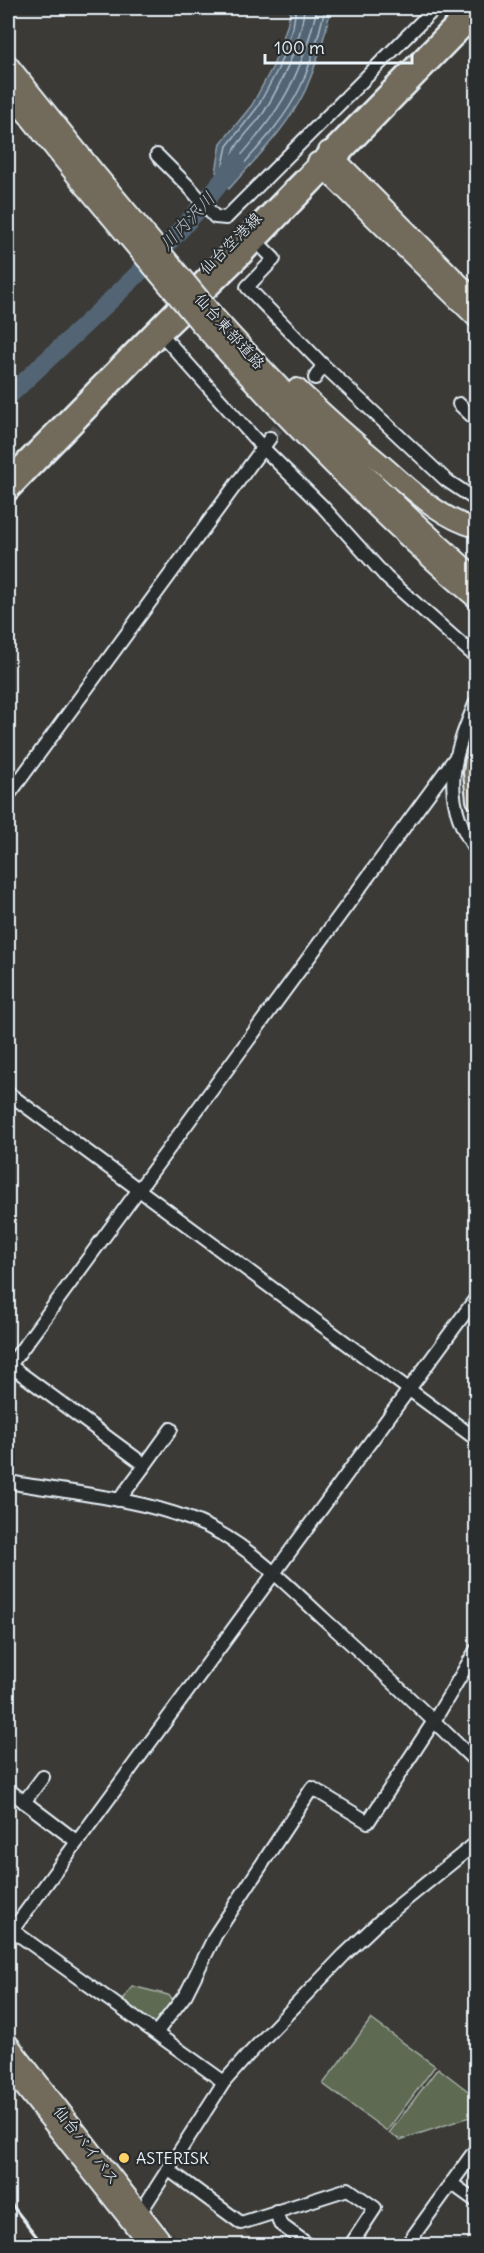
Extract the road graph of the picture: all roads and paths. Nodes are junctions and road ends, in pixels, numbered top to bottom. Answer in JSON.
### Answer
{"nodes":[{"id":1,"x":435,"y":8,"type":"edge"},
{"id":2,"x":469,"y":8,"type":"edge"},
{"id":3,"x":477,"y":17,"type":"edge"},
{"id":4,"x":8,"y":64,"type":"edge"},
{"id":5,"x":8,"y":91,"type":"edge"},
{"id":6,"x":158,"y":156,"type":"dead end"},
{"id":7,"x":327,"y":161,"type":"junction"},
{"id":8,"x":83,"y":171,"type":"junction"},
{"id":9,"x":257,"y":242,"type":"junction"},
{"id":10,"x":477,"y":300,"type":"edge"},
{"id":11,"x":210,"y":315,"type":"junction"},
{"id":12,"x":477,"y":318,"type":"edge"},
{"id":13,"x":162,"y":335,"type":"junction"},
{"id":14,"x":323,"y":365,"type":"junction"},
{"id":15,"x":315,"y":378,"type":"dead end"},
{"id":16,"x":459,"y":404,"type":"dead end"},
{"id":17,"x":477,"y":420,"type":"edge"},
{"id":18,"x":267,"y":443,"type":"junction"},
{"id":19,"x":8,"y":477,"type":"edge"},
{"id":20,"x":8,"y":494,"type":"edge"},
{"id":21,"x":477,"y":500,"type":"edge"},
{"id":22,"x":477,"y":528,"type":"edge"},
{"id":23,"x":426,"y":554,"type":"junction"},
{"id":24,"x":477,"y":577,"type":"edge"},
{"id":25,"x":477,"y":599,"type":"edge"},
{"id":26,"x":477,"y":610,"type":"edge"},
{"id":27,"x":477,"y":657,"type":"edge"},
{"id":28,"x":477,"y":702,"type":"edge"},
{"id":29,"x":477,"y":751,"type":"edge"},
{"id":30,"x":455,"y":758,"type":"junction"},
{"id":31,"x":8,"y":796,"type":"edge"},
{"id":32,"x":477,"y":800,"type":"edge"},
{"id":33,"x":477,"y":850,"type":"edge"},
{"id":34,"x":8,"y":1093,"type":"edge"},
{"id":35,"x":137,"y":1188,"type":"junction"},
{"id":36,"x":477,"y":1298,"type":"edge"},
{"id":37,"x":8,"y":1366,"type":"edge"},
{"id":38,"x":410,"y":1389,"type":"junction"},
{"id":39,"x":171,"y":1429,"type":"dead end"},
{"id":40,"x":477,"y":1439,"type":"edge"},
{"id":41,"x":145,"y":1465,"type":"junction"},
{"id":42,"x":8,"y":1482,"type":"edge"},
{"id":43,"x":118,"y":1500,"type":"junction"},
{"id":44,"x":274,"y":1574,"type":"junction"},
{"id":45,"x":477,"y":1650,"type":"edge"},
{"id":46,"x":434,"y":1721,"type":"junction"},
{"id":47,"x":477,"y":1762,"type":"edge"},
{"id":48,"x":43,"y":1777,"type":"dead end"},
{"id":49,"x":10,"y":1791,"type":"dead end"},
{"id":50,"x":24,"y":1802,"type":"junction"},
{"id":51,"x":76,"y":1841,"type":"junction"},
{"id":52,"x":477,"y":1843,"type":"edge"},
{"id":53,"x":10,"y":1933,"type":"edge"},
{"id":54,"x":156,"y":2033,"type":"junction"},
{"id":55,"x":8,"y":2043,"type":"edge"},
{"id":56,"x":8,"y":2067,"type":"edge"},
{"id":57,"x":224,"y":2082,"type":"junction"},
{"id":58,"x":477,"y":2149,"type":"edge"},
{"id":59,"x":169,"y":2170,"type":"junction"},
{"id":60,"x":452,"y":2183,"type":"junction"},
{"id":61,"x":477,"y":2201,"type":"edge"},
{"id":62,"x":276,"y":2211,"type":"junction"},
{"id":63,"x":140,"y":2213,"type":"junction"},
{"id":64,"x":150,"y":2246,"type":"edge"},
{"id":65,"x":166,"y":2246,"type":"edge"},
{"id":66,"x":310,"y":2246,"type":"edge"},
{"id":67,"x":350,"y":2246,"type":"edge"},
{"id":68,"x":406,"y":2246,"type":"edge"}],
"edges":[{"from":1,"to":6,"type":"street"},
{"from":2,"to":7,"type":"main road","name":"仙台空港線"},
{"from":3,"to":7,"type":"main road","name":"仙台空港線"},
{"from":4,"to":8,"type":"highway","name":"仙台東部道路"},
{"from":5,"to":8,"type":"highway","name":"仙台東部道路"},
{"from":7,"to":9,"type":"main road","name":"仙台空港線"},
{"from":7,"to":10,"type":"highway"},
{"from":7,"to":12,"type":"highway"},
{"from":7,"to":19,"type":"main road","name":"仙台空港線"},
{"from":8,"to":11,"type":"highway","name":"仙台東部道路","bridge":true},
{"from":8,"to":11,"type":"highway","name":"仙台東部道路","bridge":true},
{"from":9,"to":13,"type":"main road","name":"仙台空港線"},
{"from":9,"to":14,"type":"street"},
{"from":11,"to":22,"type":"highway"},
{"from":11,"to":23,"type":"highway","name":"仙台東部道路"},
{"from":11,"to":24,"type":"highway","name":"仙台東部道路"},
{"from":13,"to":18,"type":"street"},
{"from":13,"to":20,"type":"main road","name":"仙台空港線"},
{"from":14,"to":15,"type":"street"},
{"from":14,"to":21,"type":"street"},
{"from":16,"to":17,"type":"street"},
{"from":18,"to":27,"type":"street"},
{"from":18,"to":31,"type":"street"},
{"from":23,"to":25,"type":"highway","name":"仙台東部道路"},
{"from":23,"to":26,"type":"highway"},
{"from":28,"to":30,"type":"street"},
{"from":29,"to":32,"type":"highway"},
{"from":30,"to":33,"type":"street"},
{"from":30,"to":35,"type":"street"},
{"from":34,"to":35,"type":"street"},
{"from":35,"to":37,"type":"street"},
{"from":35,"to":38,"type":"street"},
{"from":36,"to":38,"type":"street"},
{"from":37,"to":41,"type":"street"},
{"from":38,"to":40,"type":"street"},
{"from":38,"to":44,"type":"street"},
{"from":39,"to":41,"type":"street"},
{"from":41,"to":43,"type":"street"},
{"from":42,"to":43,"type":"street"},
{"from":43,"to":44,"type":"street"},
{"from":44,"to":46,"type":"street"},
{"from":44,"to":51,"type":"street"},
{"from":45,"to":46,"type":"street"},
{"from":46,"to":47,"type":"street"},
{"from":46,"to":54,"type":"street"},
{"from":48,"to":50,"type":"street"},
{"from":49,"to":50,"type":"street"},
{"from":50,"to":51,"type":"street"},
{"from":51,"to":53,"type":"street"},
{"from":52,"to":57,"type":"street"},
{"from":53,"to":54,"type":"street"},
{"from":54,"to":57,"type":"street"},
{"from":55,"to":63,"type":"highway","name":"仙台バイパス"},
{"from":56,"to":64,"type":"highway","name":"仙台バイパス"},
{"from":57,"to":59,"type":"street"},
{"from":58,"to":60,"type":"street"},
{"from":59,"to":62,"type":"street"},
{"from":59,"to":63,"type":"street"},
{"from":60,"to":61,"type":"street"},
{"from":60,"to":68,"type":"street"},
{"from":62,"to":66,"type":"street"},
{"from":62,"to":67,"type":"street"},
{"from":63,"to":65,"type":"highway","name":"仙台バイパス"}]}
